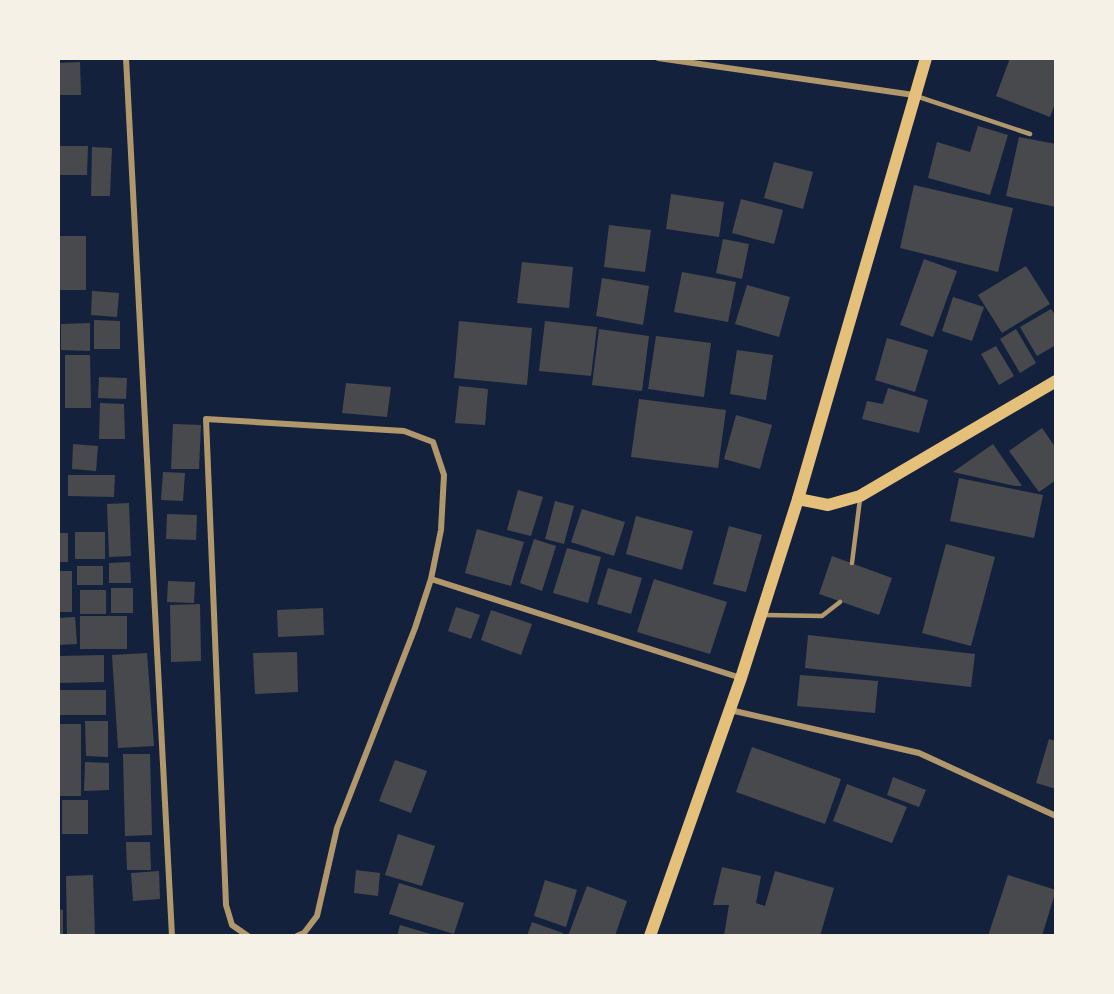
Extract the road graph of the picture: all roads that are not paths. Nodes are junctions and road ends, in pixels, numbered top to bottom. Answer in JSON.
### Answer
{"nodes":[{"id":1,"x":126,"y":58,"type":"edge"},
{"id":2,"x":658,"y":58,"type":"edge"},
{"id":3,"x":926,"y":58,"type":"edge"},
{"id":4,"x":914,"y":95,"type":"junction"},
{"id":5,"x":1030,"y":134,"type":"dead end"},
{"id":6,"x":1056,"y":381,"type":"edge"},
{"id":7,"x":860,"y":496,"type":"junction"},
{"id":8,"x":798,"y":499,"type":"junction"},
{"id":9,"x":852,"y":563,"type":"dead end"},
{"id":10,"x":431,"y":579,"type":"junction"},
{"id":11,"x":840,"y":602,"type":"dead end"},
{"id":12,"x":761,"y":615,"type":"junction"},
{"id":13,"x":741,"y":678,"type":"junction"},
{"id":14,"x":729,"y":710,"type":"junction"},
{"id":15,"x":1056,"y":816,"type":"edge"},
{"id":16,"x":172,"y":936,"type":"edge"},
{"id":17,"x":248,"y":936,"type":"edge"},
{"id":18,"x":297,"y":936,"type":"edge"},
{"id":19,"x":650,"y":936,"type":"edge"}],
"edges":[{"from":1,"to":16,"type":"street"},
{"from":2,"to":4,"type":"street"},
{"from":3,"to":4,"type":"main road"},
{"from":4,"to":5,"type":"lane"},
{"from":4,"to":8,"type":"main road"},
{"from":6,"to":7,"type":"main road"},
{"from":7,"to":8,"type":"main road"},
{"from":7,"to":9,"type":"lane"},
{"from":8,"to":12,"type":"main road"},
{"from":10,"to":13,"type":"street"},
{"from":10,"to":17,"type":"street"},
{"from":10,"to":18,"type":"street"},
{"from":11,"to":12,"type":"lane"},
{"from":12,"to":13,"type":"main road"},
{"from":13,"to":14,"type":"main road"},
{"from":14,"to":15,"type":"street"},
{"from":14,"to":19,"type":"main road"}]}
